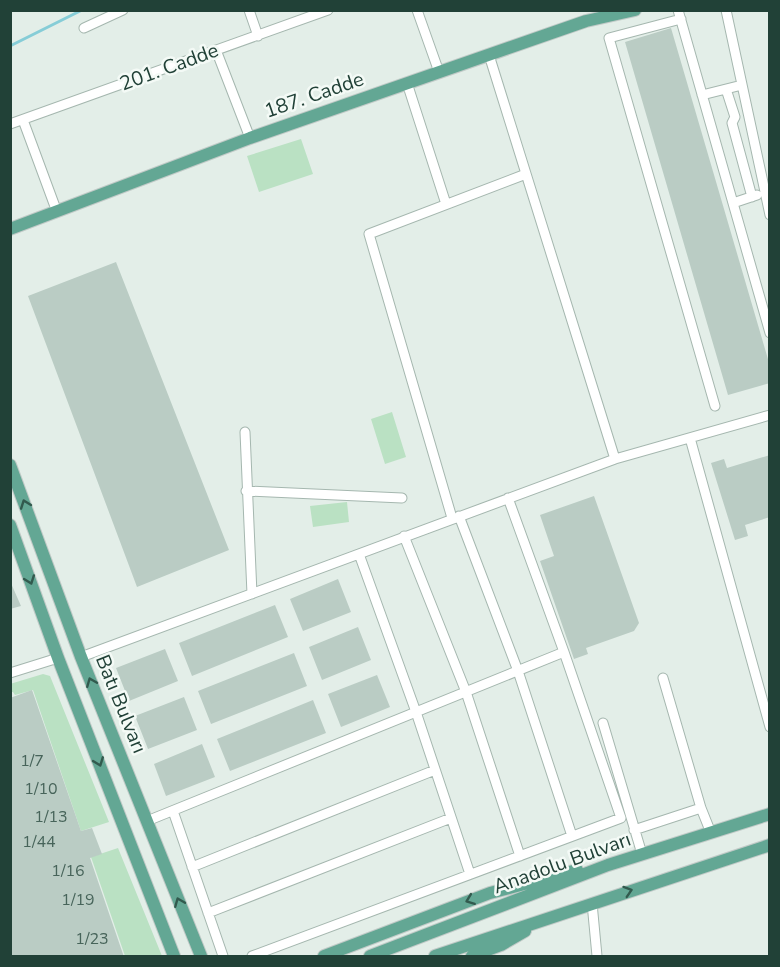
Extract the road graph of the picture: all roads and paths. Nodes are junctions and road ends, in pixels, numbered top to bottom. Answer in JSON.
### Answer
{"nodes":[{"id":1,"x":123,"y":10,"type":"edge"},
{"id":2,"x":249,"y":10,"type":"edge"},
{"id":3,"x":328,"y":10,"type":"edge"},
{"id":4,"x":417,"y":10,"type":"edge"},
{"id":5,"x":635,"y":10,"type":"edge"},
{"id":6,"x":726,"y":10,"type":"edge"},
{"id":7,"x":679,"y":15,"type":"edge"},
{"id":8,"x":584,"y":16,"type":"edge"},
{"id":9,"x":84,"y":28,"type":"dead end"},
{"id":10,"x":258,"y":36,"type":"junction"},
{"id":11,"x":216,"y":50,"type":"junction"},
{"id":12,"x":489,"y":54,"type":"junction"},
{"id":13,"x":439,"y":72,"type":"junction"},
{"id":14,"x":407,"y":83,"type":"junction"},
{"id":15,"x":742,"y":85,"type":"junction"},
{"id":16,"x":726,"y":89,"type":"junction"},
{"id":17,"x":702,"y":95,"type":"junction"},
{"id":18,"x":23,"y":120,"type":"junction"},
{"id":19,"x":10,"y":124,"type":"edge"},
{"id":20,"x":250,"y":138,"type":"junction"},
{"id":21,"x":526,"y":174,"type":"junction"},
{"id":22,"x":765,"y":193,"type":"junction"},
{"id":23,"x":752,"y":197,"type":"junction"},
{"id":24,"x":733,"y":203,"type":"junction"},
{"id":25,"x":446,"y":204,"type":"junction"},
{"id":26,"x":57,"y":212,"type":"junction"},
{"id":27,"x":770,"y":215,"type":"edge"},
{"id":28,"x":10,"y":229,"type":"edge"},
{"id":29,"x":770,"y":333,"type":"edge"},
{"id":30,"x":715,"y":406,"type":"dead end"},
{"id":31,"x":770,"y":415,"type":"edge"},
{"id":32,"x":244,"y":432,"type":"dead end"},
{"id":33,"x":690,"y":438,"type":"junction"},
{"id":34,"x":615,"y":459,"type":"junction"},
{"id":35,"x":10,"y":465,"type":"edge"},
{"id":36,"x":246,"y":491,"type":"junction"},
{"id":37,"x":402,"y":498,"type":"dead end"},
{"id":38,"x":508,"y":498,"type":"junction"},
{"id":39,"x":456,"y":517,"type":"junction"},
{"id":40,"x":10,"y":525,"type":"edge"},
{"id":41,"x":405,"y":536,"type":"junction"},
{"id":42,"x":359,"y":554,"type":"junction"},
{"id":43,"x":252,"y":594,"type":"junction"},
{"id":44,"x":564,"y":652,"type":"junction"},
{"id":45,"x":81,"y":657,"type":"junction"},
{"id":46,"x":58,"y":658,"type":"junction"},
{"id":47,"x":518,"y":671,"type":"junction"},
{"id":48,"x":10,"y":673,"type":"edge"},
{"id":49,"x":663,"y":678,"type":"dead end"},
{"id":50,"x":466,"y":692,"type":"junction"},
{"id":51,"x":416,"y":712,"type":"junction"},
{"id":52,"x":768,"y":716,"type":"edge"},
{"id":53,"x":603,"y":723,"type":"dead end"},
{"id":54,"x":770,"y":727,"type":"edge"},
{"id":55,"x":435,"y":770,"type":"junction"},
{"id":56,"x":701,"y":808,"type":"junction"},
{"id":57,"x":173,"y":811,"type":"junction"},
{"id":58,"x":770,"y":814,"type":"edge"},
{"id":59,"x":451,"y":818,"type":"junction"},
{"id":60,"x":147,"y":821,"type":"junction"},
{"id":61,"x":634,"y":830,"type":"junction"},
{"id":62,"x":711,"y":832,"type":"junction"},
{"id":63,"x":572,"y":836,"type":"junction"},
{"id":64,"x":770,"y":845,"type":"edge"},
{"id":65,"x":642,"y":854,"type":"junction"},
{"id":66,"x":520,"y":856,"type":"junction"},
{"id":67,"x":608,"y":865,"type":"junction"},
{"id":68,"x":192,"y":867,"type":"junction"},
{"id":69,"x":470,"y":874,"type":"junction"},
{"id":70,"x":592,"y":903,"type":"junction"},
{"id":71,"x":208,"y":913,"type":"junction"},
{"id":72,"x":553,"y":916,"type":"junction"},
{"id":73,"x":496,"y":952,"type":"edge"},
{"id":74,"x":174,"y":957,"type":"edge"},
{"id":75,"x":201,"y":957,"type":"edge"},
{"id":76,"x":223,"y":957,"type":"edge"},
{"id":77,"x":252,"y":957,"type":"edge"},
{"id":78,"x":324,"y":957,"type":"edge"},
{"id":79,"x":370,"y":957,"type":"edge"},
{"id":80,"x":435,"y":957,"type":"edge"},
{"id":81,"x":472,"y":957,"type":"edge"},
{"id":82,"x":597,"y":957,"type":"edge"}],
"edges":[{"from":1,"to":9,"type":"street"},
{"from":2,"to":10,"type":"street"},
{"from":3,"to":10,"type":"street","name":"201. Cadde"},
{"from":4,"to":13,"type":"street"},
{"from":5,"to":8,"type":"main road","name":"187. Cadde"},
{"from":6,"to":15,"type":"street"},
{"from":7,"to":17,"type":"street"},
{"from":7,"to":30,"type":"street"},
{"from":8,"to":12,"type":"main road","name":"187. Cadde"},
{"from":10,"to":11,"type":"street","name":"201. Cadde"},
{"from":11,"to":18,"type":"street","name":"201. Cadde"},
{"from":11,"to":20,"type":"street"},
{"from":12,"to":13,"type":"main road","name":"187. Cadde"},
{"from":12,"to":21,"type":"street"},
{"from":13,"to":14,"type":"main road","name":"187. Cadde"},
{"from":14,"to":20,"type":"main road","name":"187. Cadde"},
{"from":14,"to":25,"type":"street"},
{"from":15,"to":16,"type":"street"},
{"from":15,"to":22,"type":"street"},
{"from":16,"to":17,"type":"street"},
{"from":16,"to":23,"type":"street"},
{"from":17,"to":24,"type":"street"},
{"from":18,"to":19,"type":"street","name":"201. Cadde"},
{"from":18,"to":26,"type":"street"},
{"from":20,"to":26,"type":"main road","name":"187. Cadde"},
{"from":21,"to":25,"type":"street"},
{"from":21,"to":34,"type":"street"},
{"from":22,"to":23,"type":"street"},
{"from":22,"to":27,"type":"street"},
{"from":23,"to":24,"type":"street"},
{"from":24,"to":29,"type":"street"},
{"from":25,"to":39,"type":"street"},
{"from":26,"to":28,"type":"main road","name":"187. Cadde"},
{"from":31,"to":33,"type":"street"},
{"from":32,"to":36,"type":"street"},
{"from":33,"to":34,"type":"street"},
{"from":33,"to":52,"type":"street"},
{"from":34,"to":38,"type":"street"},
{"from":45,"to":35,"type":"main road","name":"Batı Bulvarı","one_way":true},
{"from":36,"to":37,"type":"street"},
{"from":36,"to":43,"type":"street"},
{"from":38,"to":39,"type":"street"},
{"from":38,"to":44,"type":"street"},
{"from":39,"to":41,"type":"street"},
{"from":39,"to":47,"type":"street"},
{"from":40,"to":46,"type":"main road","one_way":true},
{"from":41,"to":42,"type":"street"},
{"from":41,"to":50,"type":"street"},
{"from":42,"to":43,"type":"street"},
{"from":42,"to":51,"type":"street"},
{"from":43,"to":45,"type":"street"},
{"from":44,"to":47,"type":"street"},
{"from":44,"to":63,"type":"street"},
{"from":60,"to":45,"type":"main road","name":"Batı Bulvarı","one_way":true},
{"from":46,"to":48,"type":"street"},
{"from":46,"to":74,"type":"main road","one_way":true},
{"from":47,"to":50,"type":"street"},
{"from":47,"to":63,"type":"street"},
{"from":49,"to":56,"type":"street"},
{"from":50,"to":51,"type":"street"},
{"from":50,"to":66,"type":"street"},
{"from":51,"to":55,"type":"street"},
{"from":51,"to":57,"type":"street"},
{"from":52,"to":54,"type":"street"},
{"from":53,"to":61,"type":"street"},
{"from":55,"to":59,"type":"street"},
{"from":55,"to":68,"type":"street"},
{"from":56,"to":61,"type":"street"},
{"from":56,"to":62,"type":"street"},
{"from":57,"to":60,"type":"street"},
{"from":57,"to":68,"type":"street"},
{"from":58,"to":62,"type":"main road","name":"Anadolu Bulvarı"},
{"from":59,"to":69,"type":"street"},
{"from":59,"to":71,"type":"street"},
{"from":75,"to":60,"type":"main road","name":"Batı Bulvarı","one_way":true},
{"from":61,"to":65,"type":"street"},
{"from":62,"to":65,"type":"main road","name":"Anadolu Bulvarı"},
{"from":63,"to":66,"type":"street"},
{"from":70,"to":64,"type":"main road","one_way":true},
{"from":65,"to":67,"type":"main road","name":"Anadolu Bulvarı"},
{"from":66,"to":69,"type":"street"},
{"from":67,"to":78,"type":"main road","one_way":true},
{"from":67,"to":79,"type":"main road","name":"Anadolu Bulvarı"},
{"from":68,"to":71,"type":"street"},
{"from":69,"to":77,"type":"street"},
{"from":70,"to":72,"type":"main road"},
{"from":70,"to":82,"type":"street"},
{"from":71,"to":76,"type":"street"},
{"from":72,"to":73,"type":"main road"},
{"from":72,"to":80,"type":"main road"},
{"from":73,"to":81,"type":"main road"}]}
